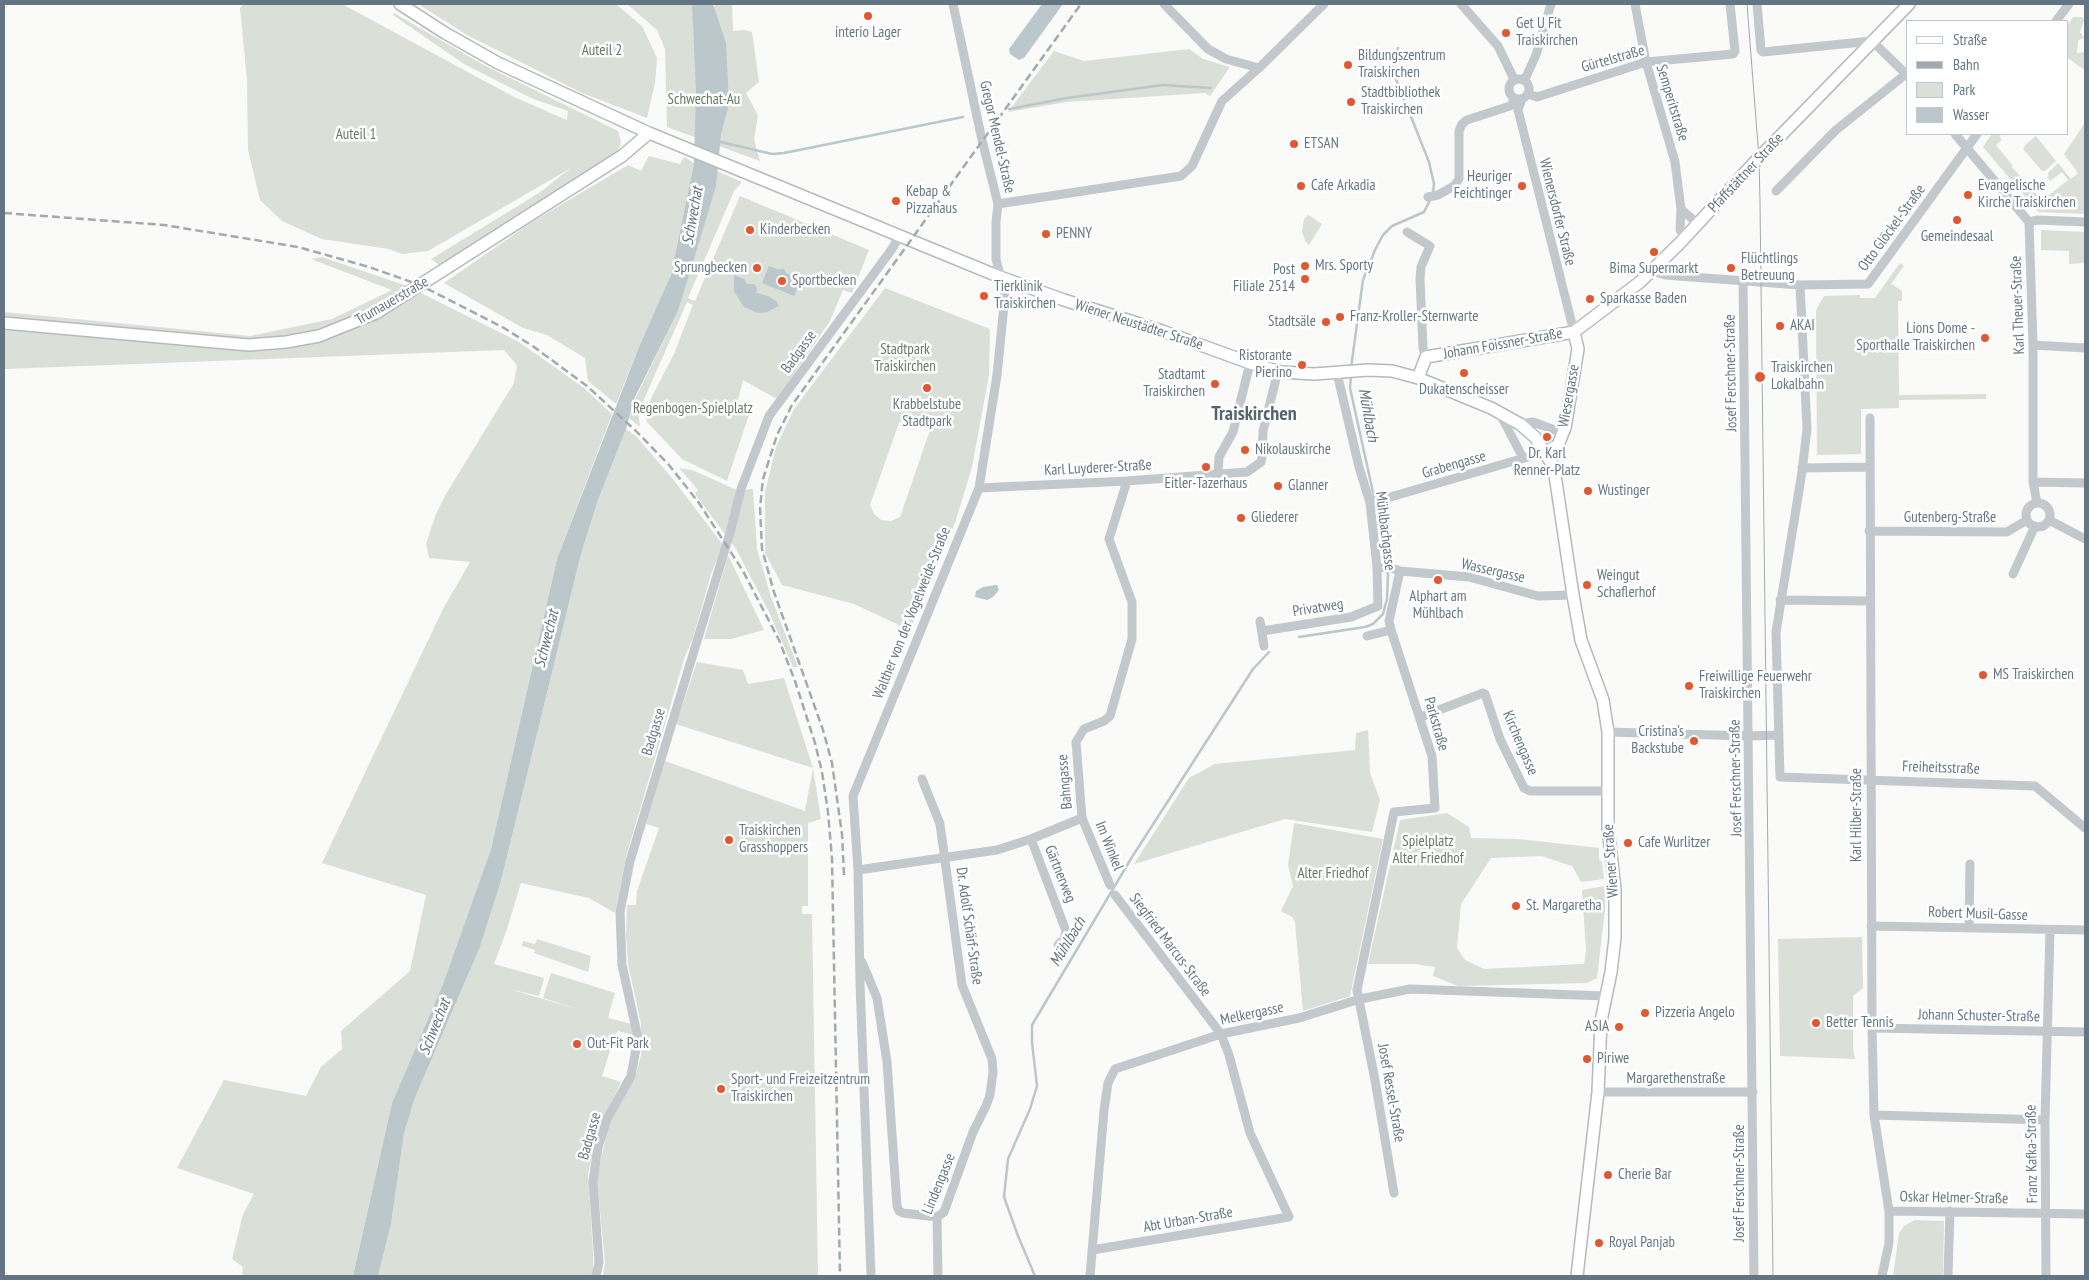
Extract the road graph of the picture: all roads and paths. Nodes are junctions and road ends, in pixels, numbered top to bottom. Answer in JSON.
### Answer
{"nodes":[{"id":1,"x":400,"y":4,"type":"edge"},
{"id":2,"x":953,"y":4,"type":"edge"},
{"id":3,"x":1164,"y":4,"type":"edge"},
{"id":4,"x":1324,"y":4,"type":"edge"},
{"id":5,"x":1461,"y":4,"type":"edge"},
{"id":6,"x":1551,"y":4,"type":"edge"},
{"id":7,"x":1635,"y":4,"type":"edge"},
{"id":8,"x":1730,"y":4,"type":"edge"},
{"id":9,"x":1757,"y":4,"type":"edge"},
{"id":10,"x":1909,"y":4,"type":"edge"},
{"id":11,"x":2069,"y":4,"type":"edge"},
{"id":12,"x":2057,"y":20,"type":"edge"},
{"id":13,"x":1872,"y":41,"type":"junction"},
{"id":14,"x":1646,"y":62,"type":"junction"},
{"id":15,"x":1259,"y":68,"type":"junction"},
{"id":16,"x":1906,"y":74,"type":"edge"},
{"id":17,"x":1906,"y":76,"type":"edge"},
{"id":18,"x":1514,"y":79,"type":"junction"},
{"id":19,"x":1525,"y":79,"type":"junction"},
{"id":20,"x":1522,"y":97,"type":"junction"},
{"id":21,"x":649,"y":133,"type":"junction"},
{"id":22,"x":1956,"y":135,"type":"edge"},
{"id":23,"x":1976,"y":135,"type":"edge"},
{"id":24,"x":1967,"y":148,"type":"junction"},
{"id":25,"x":1776,"y":191,"type":"dead end"},
{"id":26,"x":1428,"y":197,"type":"dead end"},
{"id":27,"x":998,"y":204,"type":"junction"},
{"id":28,"x":1681,"y":209,"type":"junction"},
{"id":29,"x":2029,"y":222,"type":"junction"},
{"id":30,"x":2085,"y":222,"type":"edge"},
{"id":31,"x":1698,"y":224,"type":"junction"},
{"id":32,"x":1407,"y":232,"type":"dead end"},
{"id":33,"x":899,"y":236,"type":"junction"},
{"id":34,"x":1686,"y":236,"type":"junction"},
{"id":35,"x":1652,"y":271,"type":"junction"},
{"id":36,"x":1000,"y":277,"type":"junction"},
{"id":37,"x":1743,"y":280,"type":"junction"},
{"id":38,"x":1800,"y":285,"type":"junction"},
{"id":39,"x":4,"y":323,"type":"edge"},
{"id":40,"x":1574,"y":332,"type":"junction"},
{"id":41,"x":2033,"y":345,"type":"junction"},
{"id":42,"x":2085,"y":348,"type":"edge"},
{"id":43,"x":1426,"y":357,"type":"junction"},
{"id":44,"x":1250,"y":363,"type":"junction"},
{"id":45,"x":1278,"y":372,"type":"junction"},
{"id":46,"x":1340,"y":373,"type":"junction"},
{"id":47,"x":1418,"y":378,"type":"junction"},
{"id":48,"x":1498,"y":412,"type":"junction"},
{"id":49,"x":1870,"y":418,"type":"dead end"},
{"id":50,"x":1520,"y":424,"type":"junction"},
{"id":51,"x":1563,"y":433,"type":"junction"},
{"id":52,"x":1545,"y":452,"type":"junction"},
{"id":53,"x":1523,"y":458,"type":"junction"},
{"id":54,"x":1869,"y":467,"type":"junction"},
{"id":55,"x":1802,"y":468,"type":"junction"},
{"id":56,"x":1218,"y":474,"type":"junction"},
{"id":57,"x":1127,"y":481,"type":"junction"},
{"id":58,"x":2033,"y":482,"type":"junction"},
{"id":59,"x":2085,"y":482,"type":"edge"},
{"id":60,"x":979,"y":488,"type":"junction"},
{"id":61,"x":1374,"y":502,"type":"junction"},
{"id":62,"x":2038,"y":503,"type":"junction"},
{"id":63,"x":2049,"y":520,"type":"junction"},
{"id":64,"x":2031,"y":523,"type":"junction"},
{"id":65,"x":1869,"y":531,"type":"junction"},
{"id":66,"x":2085,"y":539,"type":"edge"},
{"id":67,"x":1388,"y":568,"type":"junction"},
{"id":68,"x":2013,"y":574,"type":"dead end"},
{"id":69,"x":1572,"y":596,"type":"junction"},
{"id":70,"x":1780,"y":600,"type":"junction"},
{"id":71,"x":1870,"y":601,"type":"junction"},
{"id":72,"x":1378,"y":606,"type":"joint"},
{"id":73,"x":1260,"y":621,"type":"dead end"},
{"id":74,"x":1391,"y":630,"type":"junction"},
{"id":75,"x":1262,"y":632,"type":"junction"},
{"id":76,"x":1367,"y":636,"type":"dead end"},
{"id":77,"x":1264,"y":646,"type":"dead end"},
{"id":78,"x":1421,"y":717,"type":"junction"},
{"id":79,"x":1608,"y":732,"type":"junction"},
{"id":80,"x":1778,"y":734,"type":"junction"},
{"id":81,"x":1749,"y":736,"type":"junction"},
{"id":82,"x":922,"y":778,"type":"dead end"},
{"id":83,"x":1870,"y":780,"type":"junction"},
{"id":84,"x":1607,"y":790,"type":"junction"},
{"id":85,"x":1082,"y":818,"type":"junction"},
{"id":86,"x":2085,"y":828,"type":"edge"},
{"id":87,"x":1031,"y":839,"type":"junction"},
{"id":88,"x":945,"y":859,"type":"junction"},
{"id":89,"x":1970,"y":864,"type":"dead end"},
{"id":90,"x":858,"y":870,"type":"junction"},
{"id":91,"x":1110,"y":885,"type":"dead end"},
{"id":92,"x":1115,"y":896,"type":"dead end"},
{"id":93,"x":1871,"y":926,"type":"junction"},
{"id":94,"x":1969,"y":927,"type":"junction"},
{"id":95,"x":2050,"y":930,"type":"junction"},
{"id":96,"x":2085,"y":930,"type":"edge"},
{"id":97,"x":1058,"y":945,"type":"dead end"},
{"id":98,"x":860,"y":959,"type":"junction"},
{"id":99,"x":1605,"y":996,"type":"junction"},
{"id":100,"x":1360,"y":999,"type":"junction"},
{"id":101,"x":1872,"y":1028,"type":"junction"},
{"id":102,"x":2046,"y":1031,"type":"junction"},
{"id":103,"x":2085,"y":1032,"type":"edge"},
{"id":104,"x":1221,"y":1034,"type":"junction"},
{"id":105,"x":1598,"y":1092,"type":"junction"},
{"id":106,"x":1753,"y":1092,"type":"junction"},
{"id":107,"x":986,"y":1106,"type":"joint"},
{"id":108,"x":1874,"y":1115,"type":"junction"},
{"id":109,"x":2045,"y":1120,"type":"junction"},
{"id":110,"x":1394,"y":1193,"type":"dead end"},
{"id":111,"x":1889,"y":1211,"type":"junction"},
{"id":112,"x":1950,"y":1211,"type":"junction"},
{"id":113,"x":2047,"y":1214,"type":"junction"},
{"id":114,"x":2085,"y":1214,"type":"edge"},
{"id":115,"x":1289,"y":1216,"type":"joint"},
{"id":116,"x":937,"y":1217,"type":"junction"},
{"id":117,"x":1092,"y":1250,"type":"junction"},
{"id":118,"x":596,"y":1276,"type":"edge"},
{"id":119,"x":871,"y":1276,"type":"edge"},
{"id":120,"x":938,"y":1276,"type":"edge"},
{"id":121,"x":1090,"y":1276,"type":"edge"},
{"id":122,"x":1577,"y":1276,"type":"edge"},
{"id":123,"x":1754,"y":1276,"type":"edge"},
{"id":124,"x":1882,"y":1276,"type":"edge"},
{"id":125,"x":1948,"y":1276,"type":"edge"},
{"id":126,"x":2046,"y":1276,"type":"edge"}],
"edges":[{"from":1,"to":21,"type":"main road","name":"Wiener Neustädter Straße"},
{"from":2,"to":27,"type":"street","name":"Gregor Mendel-Straße"},
{"from":3,"to":15,"type":"street"},
{"from":4,"to":15,"type":"street"},
{"from":5,"to":18,"type":"street"},
{"from":6,"to":19,"type":"street"},
{"from":7,"to":14,"type":"street","name":"Semperitstraße"},
{"from":8,"to":14,"type":"street","name":"Gürtelstraße"},
{"from":9,"to":13,"type":"street"},
{"from":10,"to":13,"type":"main road","name":"Pfaffstättner Straße"},
{"from":11,"to":12,"type":"street"},
{"from":13,"to":16,"type":"street"},
{"from":13,"to":31,"type":"main road","name":"Pfaffstättner Straße"},
{"from":14,"to":20,"type":"street","name":"Gürtelstraße"},
{"from":14,"to":28,"type":"street","name":"Semperitstraße"},
{"from":15,"to":27,"type":"street"},
{"from":17,"to":25,"type":"street"},
{"from":18,"to":19,"type":"street"},
{"from":18,"to":20,"type":"street"},
{"from":19,"to":20,"type":"street"},
{"from":20,"to":26,"type":"street"},
{"from":20,"to":40,"type":"street","name":"Wienersdorfer Straße"},
{"from":21,"to":33,"type":"main road","name":"Wiener Neustädter Straße"},
{"from":21,"to":39,"type":"main road","name":"Trumauerstraße"},
{"from":22,"to":24,"type":"street"},
{"from":23,"to":24,"type":"street","name":"Otto Glöckel-Straße"},
{"from":24,"to":29,"type":"street"},
{"from":24,"to":38,"type":"street","name":"Otto Glöckel-Straße"},
{"from":27,"to":36,"type":"street","name":"Gregor Mendel-Straße"},
{"from":28,"to":31,"type":"street"},
{"from":28,"to":34,"type":"street","name":"Semperitstraße"},
{"from":29,"to":30,"type":"street"},
{"from":29,"to":41,"type":"street","name":"Karl Theuer-Straße"},
{"from":31,"to":34,"type":"main road","name":"Pfaffstättner Straße"},
{"from":32,"to":43,"type":"street"},
{"from":33,"to":36,"type":"main road","name":"Wiener Neustädter Straße"},
{"from":33,"to":118,"type":"street","name":"Badgasse"},
{"from":34,"to":35,"type":"main road","name":"Pfaffstättner Straße"},
{"from":35,"to":37,"type":"street","name":"Otto Glöckel-Straße"},
{"from":35,"to":40,"type":"main road","name":"Pfaffstättner Straße"},
{"from":36,"to":44,"type":"main road","name":"Wiener Neustädter Straße"},
{"from":36,"to":60,"type":"street","name":"Walther von der Vogelweide-Straße"},
{"from":37,"to":38,"type":"street","name":"Otto Glöckel-Straße"},
{"from":37,"to":81,"type":"street","name":"Josef Ferschner-Straße"},
{"from":38,"to":55,"type":"street"},
{"from":40,"to":43,"type":"main road","name":"Johann Foissner-Straße"},
{"from":40,"to":51,"type":"main road","name":"Wiesergasse"},
{"from":41,"to":42,"type":"street"},
{"from":41,"to":58,"type":"street","name":"Karl Theuer-Straße"},
{"from":43,"to":47,"type":"main road","name":"Johann Foissner-Straße"},
{"from":44,"to":45,"type":"main road","name":"Wiener Neustädter Straße"},
{"from":44,"to":56,"type":"street"},
{"from":45,"to":46,"type":"main road","name":"Wiener Neustädter Straße"},
{"from":45,"to":56,"type":"street","name":"Karl Luyderer-Straße"},
{"from":46,"to":47,"type":"main road","name":"Wiener Neustädter Straße"},
{"from":46,"to":61,"type":"street","name":"Mühlbachgasse"},
{"from":47,"to":48,"type":"main road","name":"Wiener Neustädter Straße"},
{"from":48,"to":50,"type":"main road","name":"Wiener Neustädter Straße"},
{"from":48,"to":53,"type":"street"},
{"from":49,"to":54,"type":"street","name":"Karl Hilber-Straße"},
{"from":50,"to":51,"type":"street"},
{"from":50,"to":52,"type":"main road","name":"Wiener Neustädter Straße"},
{"from":51,"to":52,"type":"main road","name":"Wiesergasse"},
{"from":52,"to":53,"type":"street","name":"Grabengasse"},
{"from":52,"to":69,"type":"main road","name":"Wiener Straße"},
{"from":53,"to":61,"type":"street","name":"Grabengasse"},
{"from":54,"to":55,"type":"street"},
{"from":54,"to":65,"type":"street","name":"Karl Hilber-Straße"},
{"from":55,"to":70,"type":"street"},
{"from":56,"to":57,"type":"street","name":"Karl Luyderer-Straße"},
{"from":57,"to":60,"type":"street","name":"Karl Luyderer-Straße"},
{"from":57,"to":85,"type":"street","name":"Bahngasse"},
{"from":58,"to":59,"type":"street"},
{"from":58,"to":62,"type":"street","name":"Karl Theuer-Straße"},
{"from":60,"to":90,"type":"street","name":"Walther von der Vogelweide-Straße"},
{"from":61,"to":67,"type":"street","name":"Mühlbachgasse"},
{"from":62,"to":63,"type":"street"},
{"from":62,"to":64,"type":"street"},
{"from":63,"to":64,"type":"street"},
{"from":63,"to":66,"type":"street"},
{"from":64,"to":65,"type":"street","name":"Gutenberg-Straße"},
{"from":64,"to":68,"type":"street"},
{"from":65,"to":71,"type":"street","name":"Karl Hilber-Straße"},
{"from":67,"to":69,"type":"street","name":"Wassergasse"},
{"from":67,"to":72,"type":"street","name":"Mühlbachgasse"},
{"from":67,"to":74,"type":"street","name":"Mühlbachgasse"},
{"from":69,"to":79,"type":"main road","name":"Wiener Straße"},
{"from":70,"to":71,"type":"street"},
{"from":70,"to":80,"type":"street"},
{"from":71,"to":83,"type":"street","name":"Karl Hilber-Straße"},
{"from":72,"to":75,"type":"street","name":"Privatweg"},
{"from":73,"to":75,"type":"street"},
{"from":74,"to":76,"type":"street"},
{"from":74,"to":78,"type":"street","name":"Parkstraße"},
{"from":75,"to":77,"type":"street"},
{"from":78,"to":84,"type":"street","name":"Kirchengasse"},
{"from":78,"to":100,"type":"street","name":"Parkstraße"},
{"from":79,"to":81,"type":"street"},
{"from":79,"to":84,"type":"main road","name":"Wiener Straße"},
{"from":80,"to":81,"type":"street"},
{"from":80,"to":83,"type":"street","name":"Freiheitsstraße"},
{"from":81,"to":106,"type":"street","name":"Josef Ferschner-Straße"},
{"from":82,"to":88,"type":"street","name":"Dr. Adolf Schärf-Straße"},
{"from":83,"to":86,"type":"street","name":"Freiheitsstraße"},
{"from":83,"to":93,"type":"street","name":"Karl Hilber-Straße"},
{"from":84,"to":99,"type":"main road","name":"Wiener Straße"},
{"from":85,"to":87,"type":"street","name":"Bahngasse"},
{"from":85,"to":91,"type":"street","name":"Im Winkel"},
{"from":87,"to":88,"type":"street","name":"Bahngasse"},
{"from":87,"to":97,"type":"street","name":"Gärtnerweg"},
{"from":88,"to":90,"type":"street","name":"Bahngasse"},
{"from":88,"to":107,"type":"street","name":"Dr. Adolf Schärf-Straße"},
{"from":89,"to":94,"type":"street"},
{"from":90,"to":98,"type":"street","name":"Walther von der Vogelweide-Straße"},
{"from":92,"to":104,"type":"street","name":"Siegfried Marcus-Straße"},
{"from":93,"to":94,"type":"street","name":"Robert Musil-Gasse"},
{"from":93,"to":101,"type":"street","name":"Karl Hilber-Straße"},
{"from":94,"to":95,"type":"street","name":"Robert Musil-Gasse"},
{"from":95,"to":96,"type":"street","name":"Robert Musil-Gasse"},
{"from":95,"to":102,"type":"street","name":"Franz Kafka-Straße"},
{"from":98,"to":116,"type":"street","name":"Walther von der Vogelweide-Straße"},
{"from":98,"to":119,"type":"street","name":"Walther von der Vogelweide-Straße"},
{"from":99,"to":100,"type":"street","name":"Melkergasse"},
{"from":99,"to":105,"type":"main road","name":"Wiener Straße"},
{"from":100,"to":104,"type":"street","name":"Melkergasse"},
{"from":100,"to":110,"type":"street","name":"Josef Ressel-Straße"},
{"from":101,"to":102,"type":"street","name":"Johann Schuster-Straße"},
{"from":101,"to":108,"type":"street","name":"Karl Hilber-Straße"},
{"from":102,"to":103,"type":"street","name":"Johann Schuster-Straße"},
{"from":102,"to":109,"type":"street","name":"Franz Kafka-Straße"},
{"from":104,"to":115,"type":"street","name":"Siegfried Marcus-Straße"},
{"from":104,"to":117,"type":"street","name":"Melkergasse"},
{"from":105,"to":106,"type":"street","name":"Margarethenstraße"},
{"from":105,"to":122,"type":"main road","name":"Wiener Straße"},
{"from":106,"to":123,"type":"street","name":"Josef Ferschner-Straße"},
{"from":107,"to":116,"type":"street","name":"Lindengasse"},
{"from":108,"to":109,"type":"street"},
{"from":108,"to":111,"type":"street","name":"Karl Hilber-Straße"},
{"from":109,"to":113,"type":"street","name":"Franz Kafka-Straße"},
{"from":111,"to":112,"type":"street","name":"Oskar Helmer-Straße"},
{"from":111,"to":124,"type":"street","name":"Oskar Helmer-Straße"},
{"from":112,"to":113,"type":"street","name":"Oskar Helmer-Straße"},
{"from":112,"to":125,"type":"street"},
{"from":113,"to":114,"type":"street","name":"Oskar Helmer-Straße"},
{"from":113,"to":126,"type":"street","name":"Franz Kafka-Straße"},
{"from":115,"to":117,"type":"street","name":"Abt Urban-Straße"},
{"from":116,"to":120,"type":"street","name":"Lindengasse"},
{"from":117,"to":121,"type":"street","name":"Melkergasse"}]}
